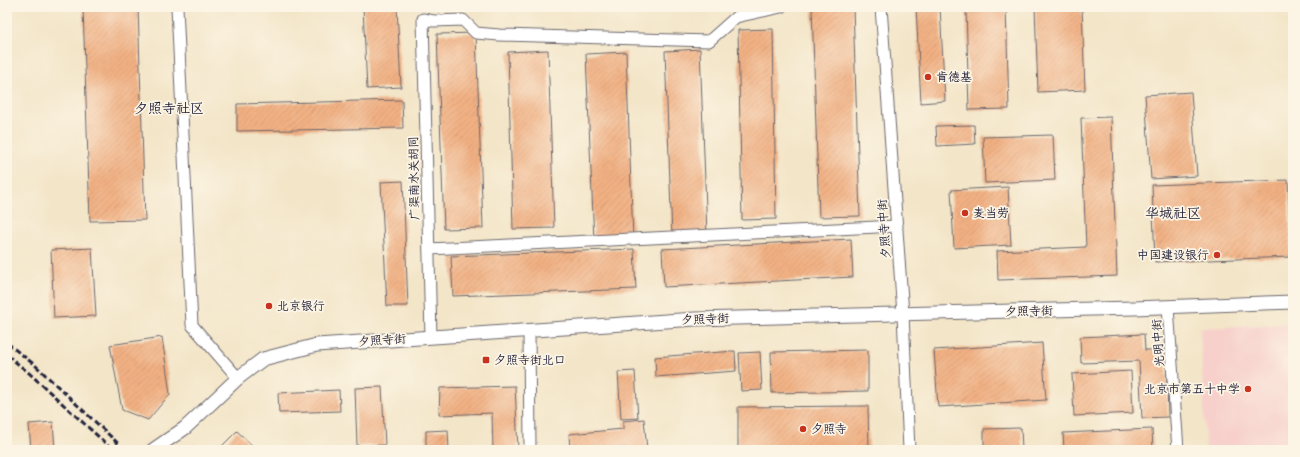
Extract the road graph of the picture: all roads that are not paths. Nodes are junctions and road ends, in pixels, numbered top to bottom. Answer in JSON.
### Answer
{"nodes":[{"id":1,"x":177,"y":7,"type":"edge"},
{"id":2,"x":781,"y":7,"type":"edge"},
{"id":3,"x":881,"y":7,"type":"edge"},
{"id":4,"x":897,"y":226,"type":"junction"},
{"id":5,"x":429,"y":249,"type":"junction"},
{"id":6,"x":1293,"y":302,"type":"edge"},
{"id":7,"x":1168,"y":307,"type":"junction"},
{"id":8,"x":903,"y":314,"type":"junction"},
{"id":9,"x":529,"y":330,"type":"junction"},
{"id":10,"x":431,"y":337,"type":"junction"},
{"id":11,"x":238,"y":378,"type":"junction"},
{"id":12,"x":153,"y":450,"type":"edge"},
{"id":13,"x":530,"y":450,"type":"edge"},
{"id":14,"x":909,"y":450,"type":"edge"},
{"id":15,"x":1178,"y":450,"type":"edge"}],
"edges":[{"from":1,"to":11,"type":"street"},
{"from":2,"to":5,"type":"street","name":"广渠南水关胡同"},
{"from":3,"to":4,"type":"street","name":"夕照寺中街"},
{"from":4,"to":5,"type":"street"},
{"from":4,"to":8,"type":"street","name":"夕照寺中街"},
{"from":5,"to":10,"type":"street","name":"广渠南水关胡同"},
{"from":6,"to":7,"type":"street","name":"夕照寺街"},
{"from":7,"to":8,"type":"street","name":"夕照寺街"},
{"from":7,"to":15,"type":"street","name":"光明中街"},
{"from":8,"to":9,"type":"street","name":"夕照寺街"},
{"from":8,"to":14,"type":"street","name":"夕照寺中街"},
{"from":9,"to":10,"type":"street","name":"夕照寺街"},
{"from":9,"to":13,"type":"street"},
{"from":10,"to":11,"type":"street","name":"夕照寺街"},
{"from":11,"to":12,"type":"street","name":"夕照寺街"}]}
